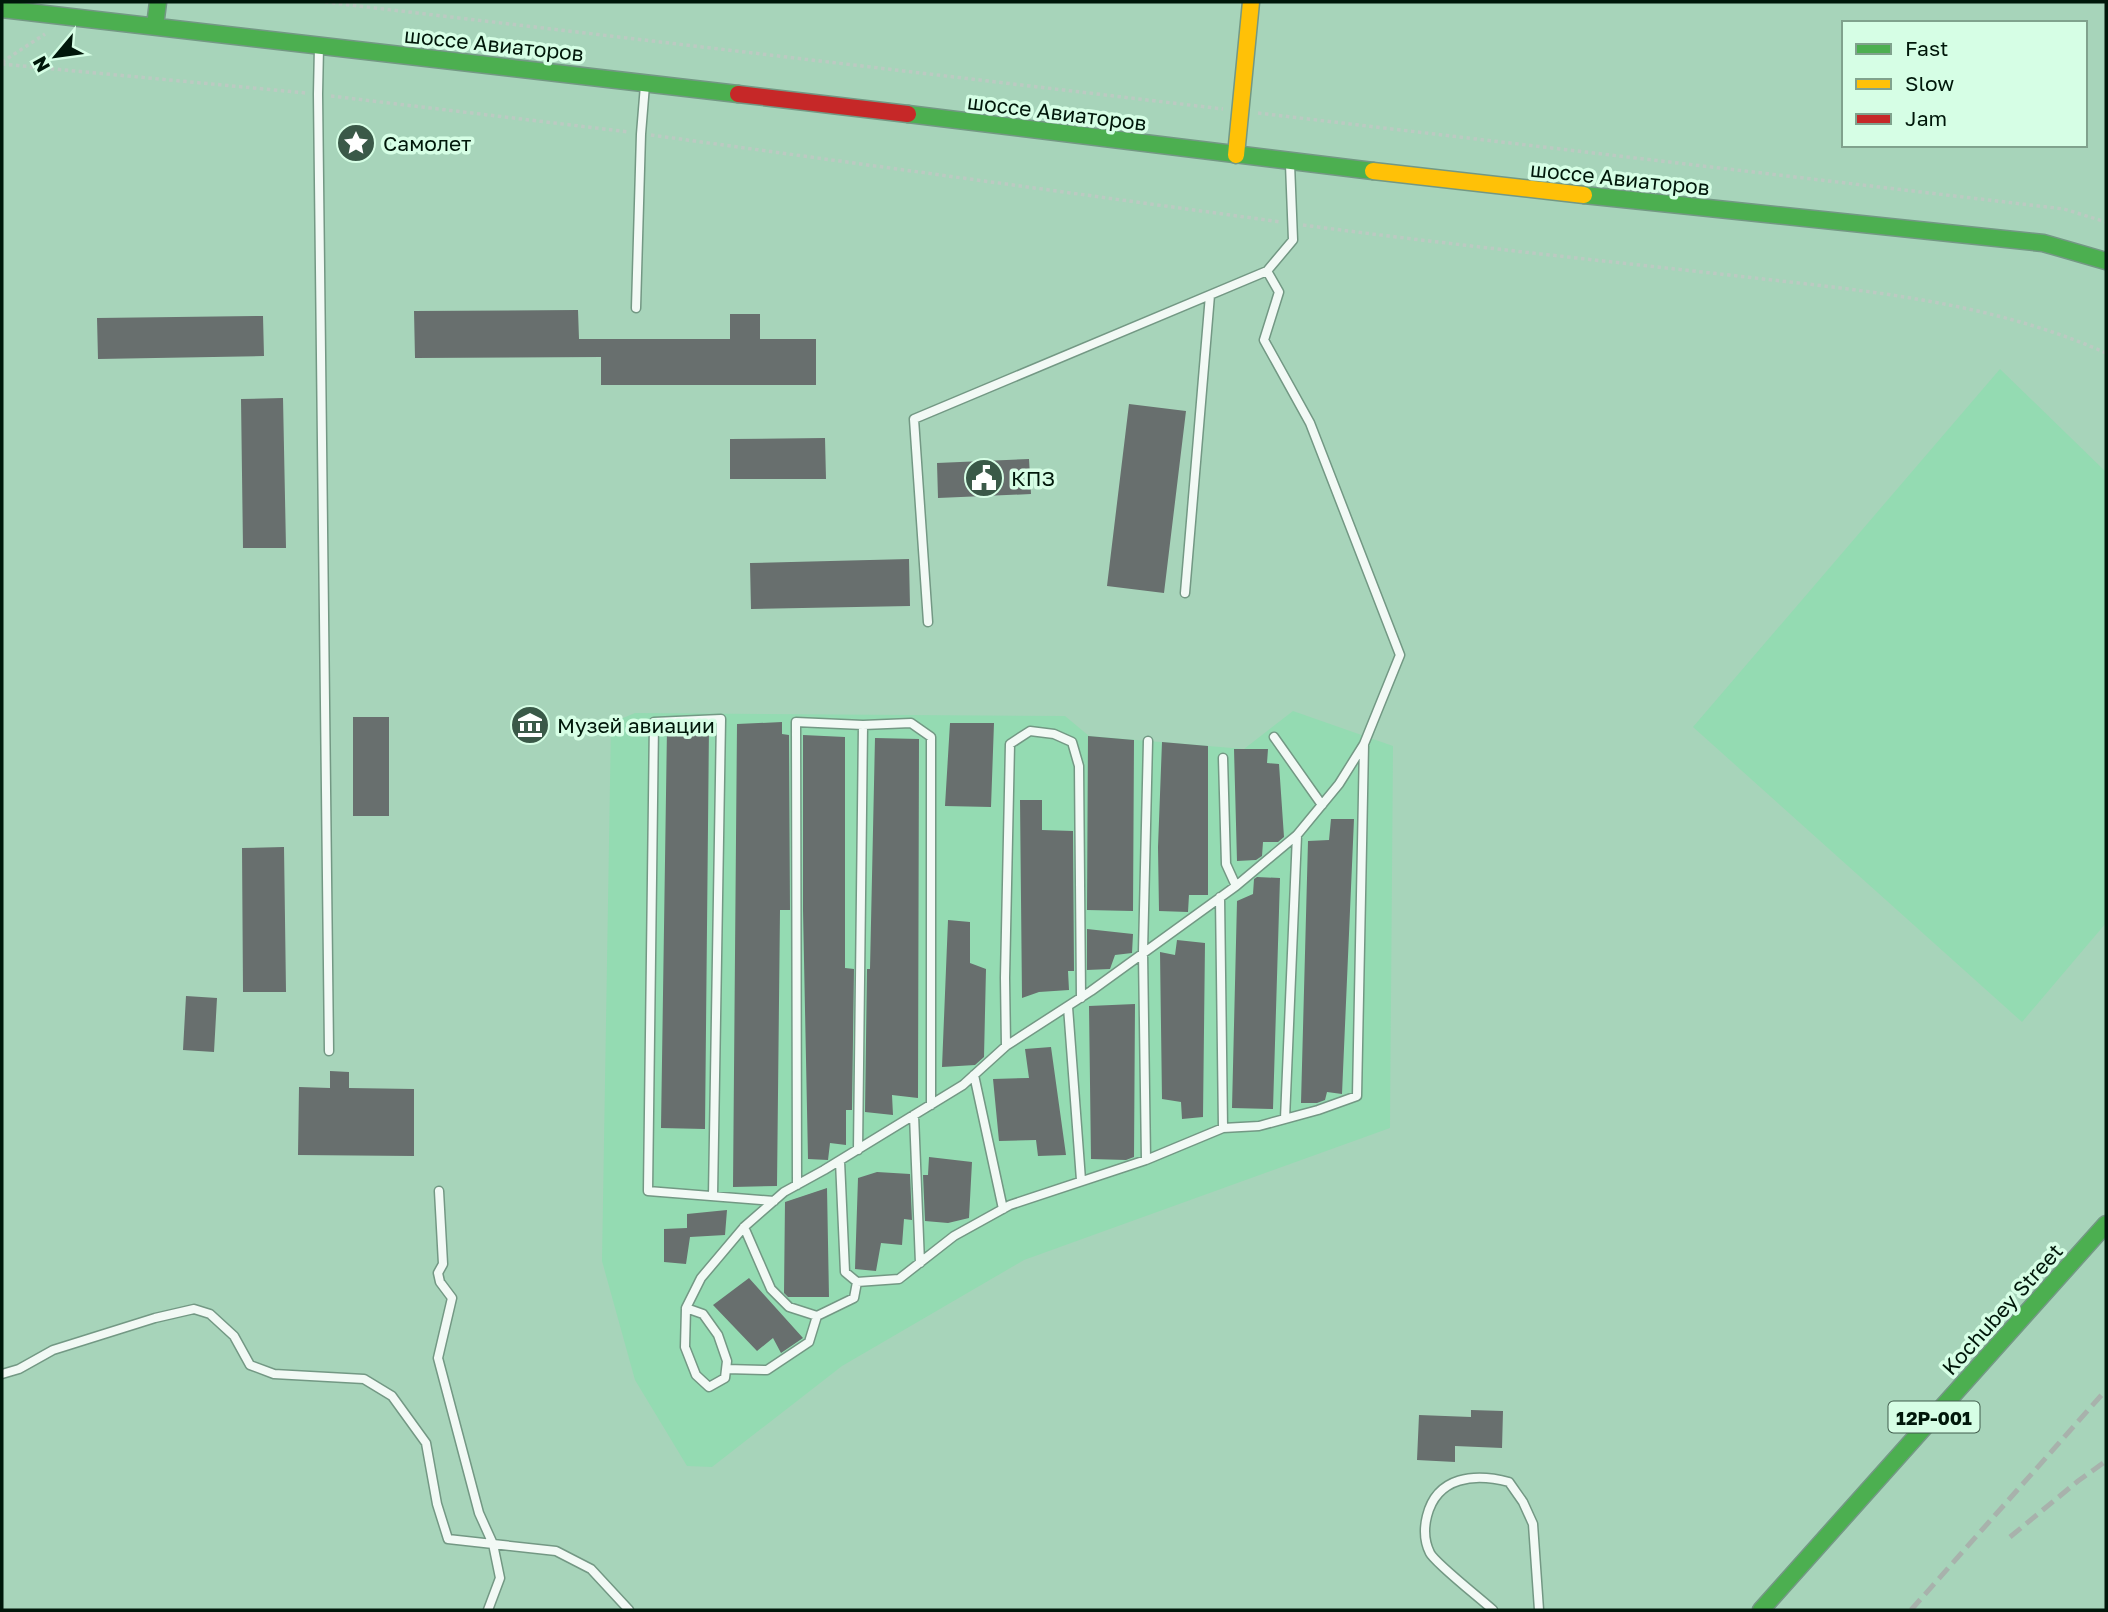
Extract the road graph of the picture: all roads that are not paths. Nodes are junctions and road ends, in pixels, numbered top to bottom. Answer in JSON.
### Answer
{"nodes":[{"id":1,"x":158,"y":2,"type":"edge"},
{"id":2,"x":1251,"y":2,"type":"edge"},
{"id":3,"x":2,"y":9,"type":"edge"},
{"id":4,"x":155,"y":26,"type":"junction"},
{"id":5,"x":319,"y":46,"type":"junction"},
{"id":6,"x":645,"y":82,"type":"junction"},
{"id":7,"x":1236,"y":155,"type":"junction"},
{"id":8,"x":1290,"y":162,"type":"junction"},
{"id":9,"x":2106,"y":261,"type":"edge"},
{"id":10,"x":1267,"y":271,"type":"junction"},
{"id":11,"x":1210,"y":295,"type":"junction"},
{"id":12,"x":636,"y":308,"type":"dead end"},
{"id":13,"x":1185,"y":593,"type":"dead end"},
{"id":14,"x":928,"y":622,"type":"dead end"},
{"id":15,"x":863,"y":724,"type":"junction"},
{"id":16,"x":1274,"y":737,"type":"dead end"},
{"id":17,"x":1148,"y":741,"type":"dead end"},
{"id":18,"x":1364,"y":744,"type":"junction"},
{"id":19,"x":1223,"y":758,"type":"dead end"},
{"id":20,"x":1322,"y":804,"type":"junction"},
{"id":21,"x":1297,"y":835,"type":"junction"},
{"id":22,"x":1236,"y":886,"type":"junction"},
{"id":23,"x":1220,"y":897,"type":"junction"},
{"id":24,"x":1143,"y":952,"type":"junction"},
{"id":25,"x":1081,"y":998,"type":"junction"},
{"id":26,"x":1068,"y":1007,"type":"junction"},
{"id":27,"x":1006,"y":1046,"type":"junction"},
{"id":28,"x":329,"y":1051,"type":"dead end"},
{"id":29,"x":974,"y":1075,"type":"junction"},
{"id":30,"x":931,"y":1105,"type":"junction"},
{"id":31,"x":914,"y":1115,"type":"junction"},
{"id":32,"x":1285,"y":1119,"type":"junction"},
{"id":33,"x":1223,"y":1128,"type":"junction"},
{"id":34,"x":858,"y":1150,"type":"junction"},
{"id":35,"x":1146,"y":1160,"type":"junction"},
{"id":36,"x":840,"y":1161,"type":"junction"},
{"id":37,"x":1080,"y":1180,"type":"junction"},
{"id":38,"x":797,"y":1185,"type":"junction"},
{"id":39,"x":439,"y":1191,"type":"dead end"},
{"id":40,"x":713,"y":1196,"type":"junction"},
{"id":41,"x":774,"y":1200,"type":"junction"},
{"id":42,"x":1003,"y":1209,"type":"junction"},
{"id":43,"x":2106,"y":1224,"type":"edge"},
{"id":44,"x":744,"y":1227,"type":"junction"},
{"id":45,"x":920,"y":1263,"type":"junction"},
{"id":46,"x":857,"y":1282,"type":"junction"},
{"id":47,"x":685,"y":1308,"type":"junction"},
{"id":48,"x":817,"y":1316,"type":"junction"},
{"id":49,"x":726,"y":1369,"type":"junction"},
{"id":50,"x":2,"y":1374,"type":"edge"},
{"id":51,"x":493,"y":1544,"type":"junction"},
{"id":52,"x":488,"y":1610,"type":"edge"},
{"id":53,"x":629,"y":1610,"type":"edge"},
{"id":54,"x":1493,"y":1610,"type":"edge"},
{"id":55,"x":1539,"y":1610,"type":"edge"},
{"id":56,"x":1761,"y":1610,"type":"edge"}],
"edges":[{"from":1,"to":4,"type":"street"},
{"from":2,"to":7,"type":"street"},
{"from":3,"to":4,"type":"street","name":"шоссе Авиаторов"},
{"from":4,"to":5,"type":"street","name":"шоссе Авиаторов"},
{"from":5,"to":6,"type":"street","name":"шоссе Авиаторов"},
{"from":5,"to":28,"type":"lane"},
{"from":6,"to":7,"type":"street","name":"шоссе Авиаторов"},
{"from":6,"to":12,"type":"lane"},
{"from":7,"to":8,"type":"street","name":"шоссе Авиаторов"},
{"from":8,"to":9,"type":"street","name":"шоссе Авиаторов"},
{"from":8,"to":10,"type":"lane"},
{"from":10,"to":11,"type":"lane"},
{"from":10,"to":18,"type":"lane"},
{"from":11,"to":13,"type":"lane"},
{"from":11,"to":14,"type":"lane"},
{"from":15,"to":30,"type":"lane"},
{"from":15,"to":34,"type":"lane"},
{"from":15,"to":38,"type":"lane"},
{"from":16,"to":20,"type":"lane"},
{"from":17,"to":24,"type":"lane"},
{"from":18,"to":20,"type":"lane"},
{"from":18,"to":32,"type":"lane"},
{"from":19,"to":22,"type":"lane"},
{"from":20,"to":21,"type":"lane"},
{"from":21,"to":22,"type":"lane"},
{"from":21,"to":32,"type":"lane"},
{"from":22,"to":23,"type":"lane"},
{"from":23,"to":24,"type":"lane"},
{"from":23,"to":33,"type":"lane"},
{"from":24,"to":25,"type":"lane"},
{"from":24,"to":35,"type":"lane"},
{"from":25,"to":26,"type":"lane"},
{"from":25,"to":27,"type":"lane"},
{"from":26,"to":27,"type":"lane"},
{"from":26,"to":37,"type":"lane"},
{"from":27,"to":29,"type":"lane"},
{"from":29,"to":30,"type":"lane"},
{"from":29,"to":42,"type":"lane"},
{"from":30,"to":31,"type":"lane"},
{"from":31,"to":34,"type":"lane"},
{"from":31,"to":45,"type":"lane"},
{"from":32,"to":33,"type":"lane"},
{"from":33,"to":35,"type":"lane"},
{"from":34,"to":36,"type":"lane"},
{"from":35,"to":37,"type":"lane"},
{"from":36,"to":38,"type":"lane"},
{"from":36,"to":46,"type":"lane"},
{"from":37,"to":42,"type":"lane"},
{"from":38,"to":41,"type":"lane"},
{"from":39,"to":51,"type":"lane"},
{"from":40,"to":40,"type":"lane"},
{"from":40,"to":41,"type":"lane"},
{"from":41,"to":44,"type":"lane"},
{"from":42,"to":45,"type":"lane"},
{"from":43,"to":56,"type":"street","name":"Kochubey Street","number":"12Р-001"},
{"from":44,"to":47,"type":"lane"},
{"from":44,"to":48,"type":"lane"},
{"from":45,"to":46,"type":"lane"},
{"from":46,"to":48,"type":"lane"},
{"from":47,"to":49,"type":"lane"},
{"from":47,"to":49,"type":"lane"},
{"from":48,"to":49,"type":"lane"},
{"from":50,"to":51,"type":"lane"},
{"from":51,"to":52,"type":"lane"},
{"from":51,"to":53,"type":"lane"},
{"from":54,"to":55,"type":"lane"}]}
